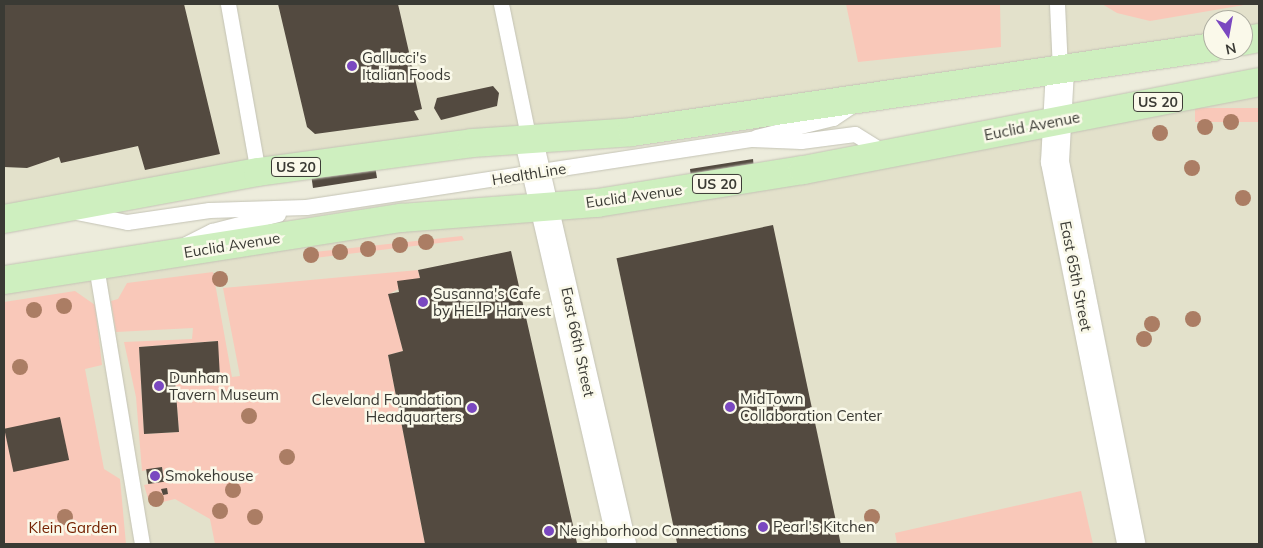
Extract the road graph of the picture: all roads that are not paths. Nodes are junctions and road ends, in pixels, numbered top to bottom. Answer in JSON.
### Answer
{"nodes":[{"id":1,"x":228,"y":4,"type":"edge"},
{"id":2,"x":501,"y":4,"type":"edge"},
{"id":3,"x":1057,"y":4,"type":"edge"},
{"id":4,"x":1203,"y":49,"type":"edge"},
{"id":5,"x":1060,"y":70,"type":"junction"},
{"id":6,"x":1259,"y":82,"type":"edge"},
{"id":7,"x":865,"y":96,"type":"junction"},
{"id":8,"x":1057,"y":121,"type":"junction"},
{"id":9,"x":752,"y":139,"type":"junction"},
{"id":10,"x":529,"y":141,"type":"junction"},
{"id":11,"x":886,"y":154,"type":"junction"},
{"id":12,"x":258,"y":172,"type":"junction"},
{"id":13,"x":536,"y":173,"type":"junction"},
{"id":14,"x":546,"y":206,"type":"junction"},
{"id":15,"x":306,"y":207,"type":"junction"},
{"id":16,"x":64,"y":210,"type":"junction"},
{"id":17,"x":4,"y":219,"type":"edge"},
{"id":18,"x":164,"y":256,"type":"junction"},
{"id":19,"x":96,"y":266,"type":"junction"},
{"id":20,"x":4,"y":280,"type":"edge"},
{"id":21,"x":142,"y":544,"type":"edge"},
{"id":22,"x":622,"y":544,"type":"edge"},
{"id":23,"x":1132,"y":544,"type":"edge"}],
"edges":[{"from":1,"to":12,"type":"lane"},
{"from":2,"to":10,"type":"lane"},
{"from":3,"to":5,"type":"lane","name":"East 65th Street"},
{"from":4,"to":5,"type":"main road","number":"US 20"},
{"from":5,"to":7,"type":"main road","number":"US 20"},
{"from":5,"to":8,"type":"street","name":"East 65th Street"},
{"from":6,"to":8,"type":"main road","name":"Euclid Avenue","number":"US 20"},
{"from":7,"to":9,"type":"lane","name":"HealthLine"},
{"from":7,"to":10,"type":"main road","number":"US 20"},
{"from":8,"to":11,"type":"main road","name":"Euclid Avenue","number":"US 20"},
{"from":8,"to":23,"type":"street","name":"East 65th Street"},
{"from":9,"to":11,"type":"lane","name":"HealthLine"},
{"from":9,"to":13,"type":"lane","name":"HealthLine"},
{"from":10,"to":12,"type":"main road","number":"US 20"},
{"from":10,"to":13,"type":"street","name":"East 66th Street"},
{"from":11,"to":14,"type":"main road","name":"Euclid Avenue","number":"US 20"},
{"from":12,"to":16,"type":"main road","number":"US 20"},
{"from":13,"to":14,"type":"street","name":"East 66th Street"},
{"from":13,"to":15,"type":"lane","name":"HealthLine"},
{"from":14,"to":18,"type":"main road","name":"Euclid Avenue","number":"US 20"},
{"from":14,"to":22,"type":"street","name":"East 66th Street"},
{"from":15,"to":16,"type":"lane","name":"HealthLine"},
{"from":15,"to":18,"type":"lane","name":"HealthLine"},
{"from":16,"to":17,"type":"main road","number":"US 20"},
{"from":18,"to":19,"type":"main road","name":"Euclid Avenue","number":"US 20"},
{"from":19,"to":20,"type":"main road","name":"Euclid Avenue","number":"US 20"},
{"from":19,"to":21,"type":"lane"}]}
